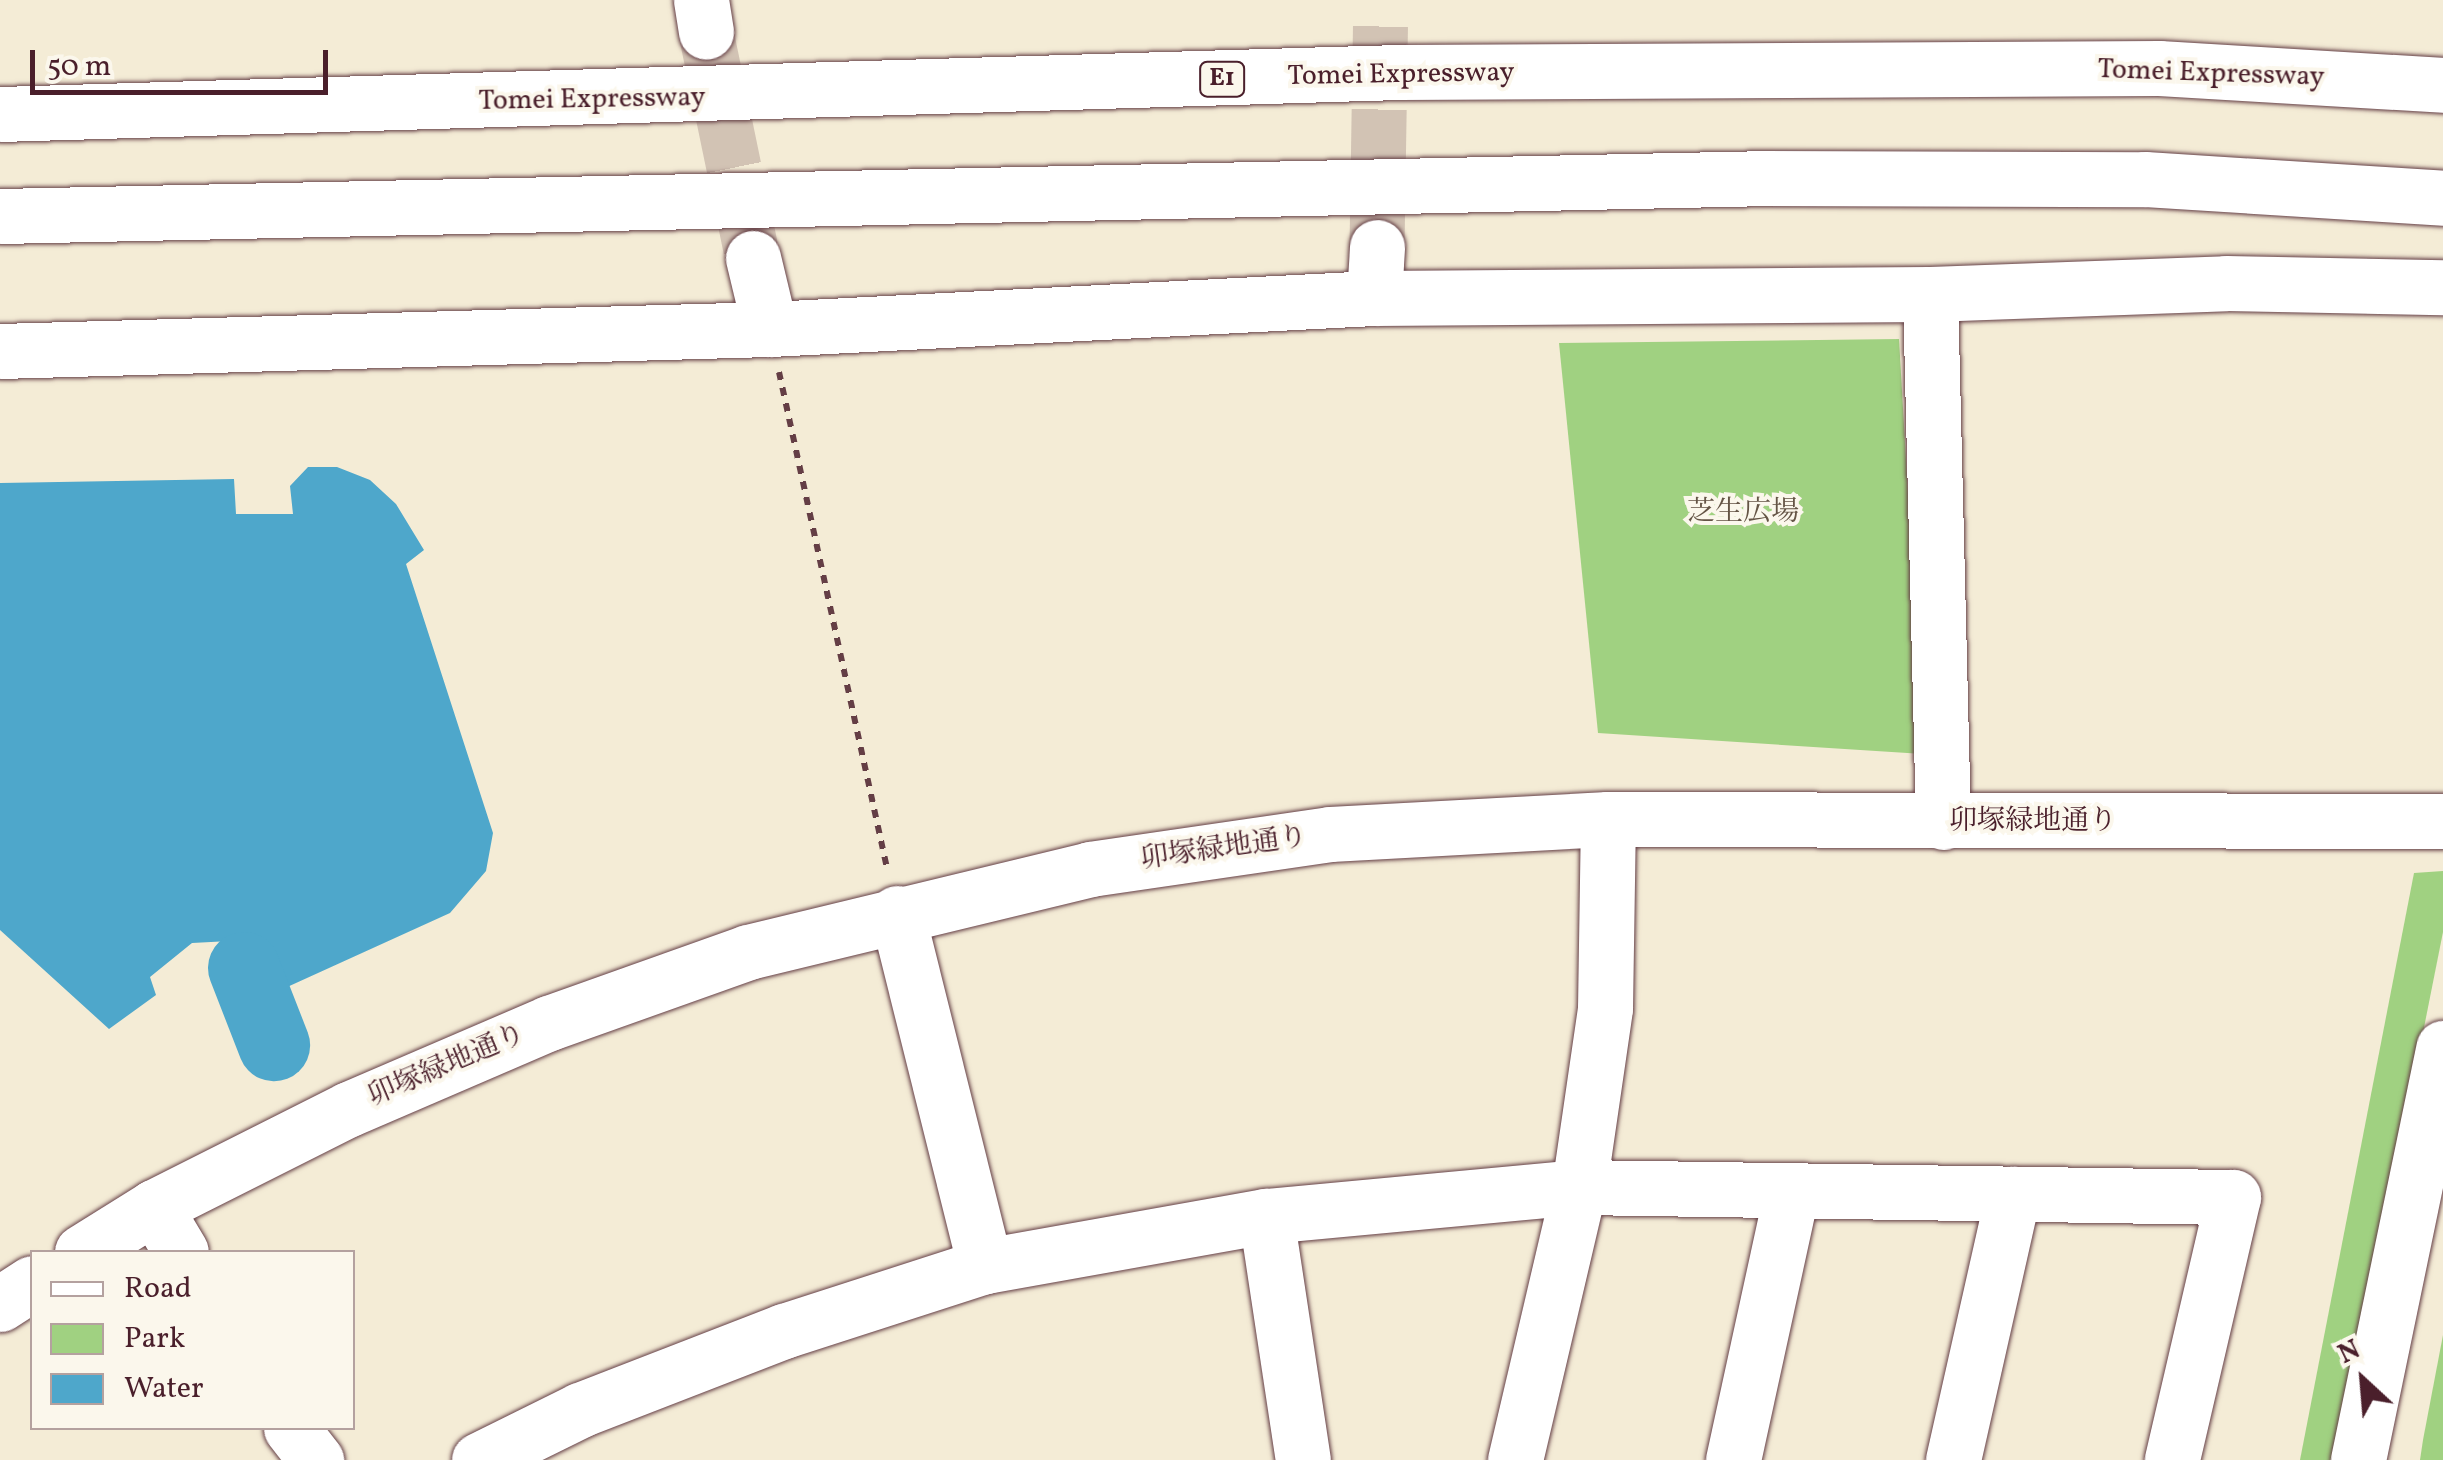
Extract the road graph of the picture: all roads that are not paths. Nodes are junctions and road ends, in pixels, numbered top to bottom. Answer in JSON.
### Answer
{"nodes":[{"id":1,"x":2443,"y":85,"type":"edge"},
{"id":2,"x":0,"y":114,"type":"edge"},
{"id":3,"x":2443,"y":198,"type":"edge"},
{"id":4,"x":0,"y":216,"type":"edge"},
{"id":5,"x":753,"y":258,"type":"tunnel mouth"},
{"id":6,"x":2443,"y":286,"type":"edge"},
{"id":7,"x":1930,"y":294,"type":"junction"},
{"id":8,"x":770,"y":329,"type":"junction"},
{"id":9,"x":0,"y":351,"type":"edge"},
{"id":10,"x":1608,"y":818,"type":"junction"},
{"id":11,"x":2443,"y":821,"type":"edge"},
{"id":12,"x":1942,"y":822,"type":"junction"},
{"id":13,"x":897,"y":913,"type":"junction"},
{"id":14,"x":2443,"y":1048,"type":"edge"},
{"id":15,"x":1580,"y":1187,"type":"junction"},
{"id":16,"x":2013,"y":1194,"type":"junction"},
{"id":17,"x":1790,"y":1195,"type":"junction"},
{"id":18,"x":1266,"y":1216,"type":"junction"},
{"id":19,"x":168,"y":1230,"type":"edge"},
{"id":20,"x":90,"y":1250,"type":"edge"},
{"id":21,"x":985,"y":1266,"type":"junction"},
{"id":22,"x":30,"y":1284,"type":"edge"},
{"id":23,"x":0,"y":1304,"type":"edge"},
{"id":24,"x":294,"y":1430,"type":"edge"},
{"id":25,"x":316,"y":1460,"type":"edge"},
{"id":26,"x":479,"y":1460,"type":"edge"},
{"id":27,"x":1303,"y":1460,"type":"edge"},
{"id":28,"x":1515,"y":1460,"type":"edge"},
{"id":29,"x":1734,"y":1460,"type":"edge"},
{"id":30,"x":1954,"y":1460,"type":"edge"},
{"id":31,"x":2172,"y":1460,"type":"edge"},
{"id":32,"x":2358,"y":1460,"type":"edge"}],
"edges":[{"from":1,"to":2,"type":"main road","name":"Tomei Expressway","number":"E1"},
{"from":3,"to":4,"type":"main road"},
{"from":5,"to":8,"type":"main road"},
{"from":6,"to":7,"type":"main road"},
{"from":7,"to":8,"type":"main road"},
{"from":7,"to":12,"type":"main road"},
{"from":8,"to":9,"type":"main road"},
{"from":10,"to":12,"type":"main road","name":"卯塚緑地通り"},
{"from":10,"to":13,"type":"main road","name":"卯塚緑地通り"},
{"from":10,"to":15,"type":"main road"},
{"from":11,"to":12,"type":"main road","name":"卯塚緑地通り"},
{"from":13,"to":19,"type":"main road","name":"卯塚緑地通り"},
{"from":13,"to":21,"type":"main road"},
{"from":14,"to":32,"type":"main road"},
{"from":15,"to":17,"type":"main road"},
{"from":15,"to":18,"type":"main road"},
{"from":15,"to":28,"type":"main road"},
{"from":16,"to":17,"type":"main road"},
{"from":16,"to":30,"type":"main road"},
{"from":16,"to":31,"type":"main road"},
{"from":17,"to":29,"type":"main road"},
{"from":18,"to":21,"type":"main road"},
{"from":18,"to":27,"type":"main road"},
{"from":19,"to":20,"type":"main road","name":"卯塚緑地通り"},
{"from":21,"to":26,"type":"main road"},
{"from":22,"to":23,"type":"main road"},
{"from":24,"to":25,"type":"main road"}]}
